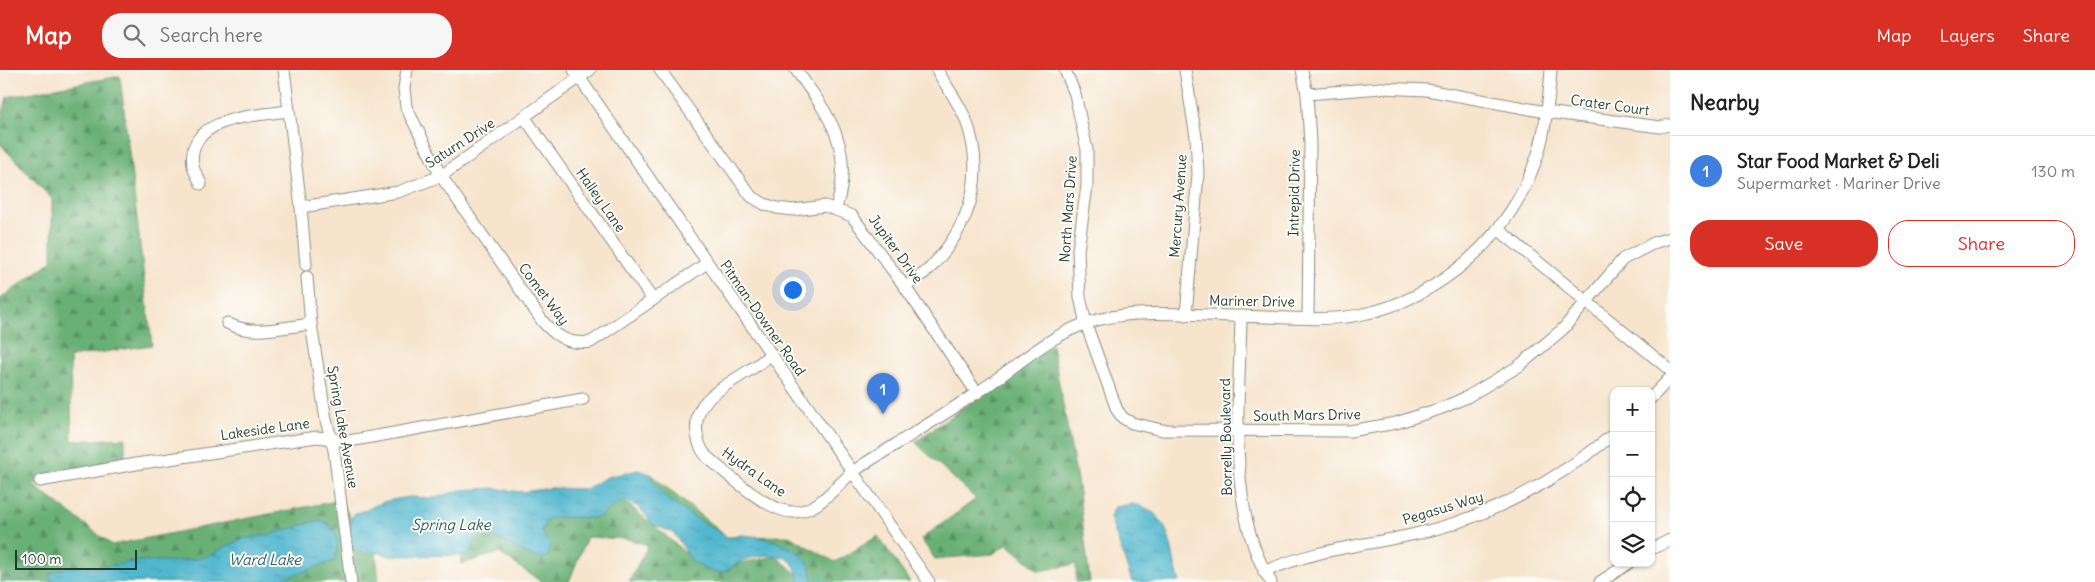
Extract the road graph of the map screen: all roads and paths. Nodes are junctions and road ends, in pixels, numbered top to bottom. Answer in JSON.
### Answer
{"nodes":[{"id":1,"x":284,"y":70,"type":"edge"},
{"id":2,"x":407,"y":70,"type":"edge"},
{"id":3,"x":590,"y":70,"type":"edge"},
{"id":4,"x":660,"y":70,"type":"edge"},
{"id":5,"x":796,"y":70,"type":"edge"},
{"id":6,"x":937,"y":70,"type":"edge"},
{"id":7,"x":1065,"y":70,"type":"edge"},
{"id":8,"x":1185,"y":70,"type":"edge"},
{"id":9,"x":1302,"y":70,"type":"edge"},
{"id":10,"x":1551,"y":70,"type":"edge"},
{"id":11,"x":577,"y":73,"type":"edge"},
{"id":12,"x":1307,"y":94,"type":"junction"},
{"id":13,"x":288,"y":111,"type":"junction"},
{"id":14,"x":1546,"y":112,"type":"junction"},
{"id":15,"x":525,"y":118,"type":"junction"},
{"id":16,"x":1670,"y":124,"type":"edge"},
{"id":17,"x":441,"y":176,"type":"junction"},
{"id":18,"x":201,"y":184,"type":"dead end"},
{"id":19,"x":301,"y":207,"type":"junction"},
{"id":20,"x":836,"y":208,"type":"junction"},
{"id":21,"x":1498,"y":230,"type":"junction"},
{"id":22,"x":1670,"y":238,"type":"edge"},
{"id":23,"x":707,"y":263,"type":"junction"},
{"id":24,"x":905,"y":286,"type":"junction"},
{"id":25,"x":653,"y":300,"type":"junction"},
{"id":26,"x":1586,"y":301,"type":"junction"},
{"id":27,"x":1186,"y":315,"type":"junction"},
{"id":28,"x":1241,"y":316,"type":"junction"},
{"id":29,"x":1308,"y":317,"type":"junction"},
{"id":30,"x":227,"y":323,"type":"dead end"},
{"id":31,"x":311,"y":324,"type":"junction"},
{"id":32,"x":1086,"y":324,"type":"junction"},
{"id":33,"x":771,"y":354,"type":"junction"},
{"id":34,"x":1670,"y":370,"type":"edge"},
{"id":35,"x":1670,"y":378,"type":"edge"},
{"id":36,"x":977,"y":393,"type":"junction"},
{"id":37,"x":1655,"y":394,"type":"edge"},
{"id":38,"x":583,"y":399,"type":"dead end"},
{"id":39,"x":1239,"y":430,"type":"junction"},
{"id":40,"x":1610,"y":437,"type":"edge"},
{"id":41,"x":331,"y":438,"type":"junction"},
{"id":42,"x":853,"y":472,"type":"junction"},
{"id":43,"x":40,"y":481,"type":"dead end"},
{"id":44,"x":1670,"y":540,"type":"edge"},
{"id":45,"x":1655,"y":547,"type":"edge"},
{"id":46,"x":1623,"y":567,"type":"edge"},
{"id":47,"x":1268,"y":577,"type":"edge"},
{"id":48,"x":351,"y":582,"type":"edge"},
{"id":49,"x":929,"y":582,"type":"edge"},
{"id":50,"x":1600,"y":582,"type":"edge"}],
"edges":[{"from":1,"to":13,"type":"street","name":"Spring Lake Avenue"},
{"from":2,"to":17,"type":"street","name":"Comet Way"},
{"from":3,"to":11,"type":"street","name":"Saturn Drive"},
{"from":4,"to":20,"type":"street","name":"Jupiter Drive"},
{"from":5,"to":20,"type":"street"},
{"from":6,"to":24,"type":"street"},
{"from":7,"to":32,"type":"street","name":"North Mars Drive"},
{"from":8,"to":27,"type":"street","name":"Mercury Avenue"},
{"from":9,"to":12,"type":"street","name":"Intrepid Drive"},
{"from":10,"to":14,"type":"street","name":"Mariner Drive"},
{"from":11,"to":15,"type":"street","name":"Saturn Drive"},
{"from":11,"to":23,"type":"street","name":"Pitman-Downer Road"},
{"from":12,"to":14,"type":"street","name":"Crater Court"},
{"from":12,"to":29,"type":"street","name":"Intrepid Drive"},
{"from":13,"to":18,"type":"street"},
{"from":13,"to":19,"type":"street","name":"Spring Lake Avenue"},
{"from":14,"to":16,"type":"street","name":"Crater Court"},
{"from":14,"to":21,"type":"street","name":"Mariner Drive"},
{"from":15,"to":17,"type":"street","name":"Saturn Drive"},
{"from":15,"to":25,"type":"street","name":"Halley Lane"},
{"from":17,"to":19,"type":"street","name":"Saturn Drive"},
{"from":17,"to":25,"type":"street","name":"Comet Way"},
{"from":19,"to":31,"type":"street","name":"Spring Lake Avenue"},
{"from":20,"to":24,"type":"street","name":"Jupiter Drive"},
{"from":21,"to":26,"type":"street"},
{"from":21,"to":29,"type":"street","name":"Mariner Drive"},
{"from":22,"to":26,"type":"street","name":"South Mars Drive"},
{"from":23,"to":25,"type":"street","name":"Comet Way"},
{"from":23,"to":33,"type":"street","name":"Pitman-Downer Road"},
{"from":24,"to":36,"type":"street","name":"Jupiter Drive"},
{"from":26,"to":34,"type":"street"},
{"from":26,"to":39,"type":"street","name":"South Mars Drive"},
{"from":27,"to":28,"type":"street","name":"Mariner Drive"},
{"from":27,"to":32,"type":"street","name":"Mariner Drive"},
{"from":28,"to":29,"type":"street","name":"Mariner Drive"},
{"from":28,"to":39,"type":"street","name":"Borrelly Boulevard"},
{"from":30,"to":31,"type":"street"},
{"from":31,"to":41,"type":"street","name":"Spring Lake Avenue"},
{"from":32,"to":36,"type":"street","name":"Mariner Drive"},
{"from":32,"to":39,"type":"street","name":"South Mars Drive"},
{"from":33,"to":42,"type":"street","name":"Pitman-Downer Road"},
{"from":33,"to":42,"type":"street","name":"Hydra Lane"},
{"from":35,"to":37,"type":"street"},
{"from":36,"to":42,"type":"street","name":"Mariner Drive"},
{"from":38,"to":41,"type":"street","name":"Lakeside Lane"},
{"from":39,"to":47,"type":"street","name":"Borrelly Boulevard"},
{"from":40,"to":47,"type":"street","name":"Pegasus Way"},
{"from":41,"to":43,"type":"street","name":"Lakeside Lane"},
{"from":41,"to":48,"type":"street","name":"Spring Lake Avenue"},
{"from":42,"to":49,"type":"street","name":"Pitman-Downer Road"},
{"from":44,"to":45,"type":"street"},
{"from":46,"to":50,"type":"street"}]}
